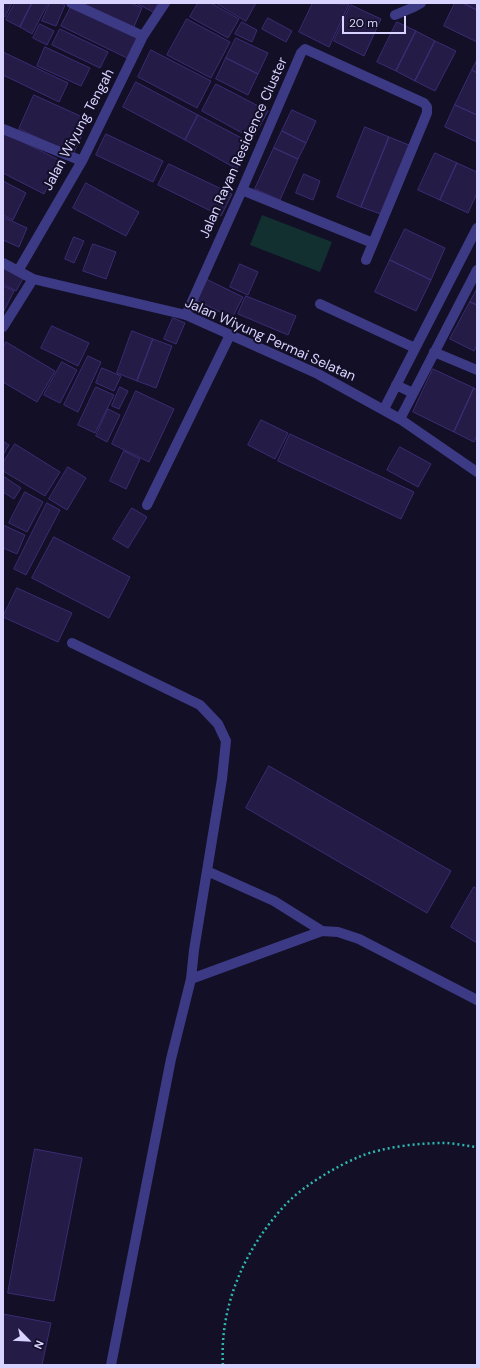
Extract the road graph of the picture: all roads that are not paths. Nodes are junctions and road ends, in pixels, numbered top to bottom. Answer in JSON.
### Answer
{"nodes":[{"id":1,"x":71,"y":3,"type":"edge"},
{"id":2,"x":165,"y":3,"type":"edge"},
{"id":3,"x":421,"y":3,"type":"edge"},
{"id":4,"x":395,"y":15,"type":"dead end"},
{"id":5,"x":143,"y":36,"type":"junction"},
{"id":6,"x":3,"y":129,"type":"edge"},
{"id":7,"x":82,"y":161,"type":"junction"},
{"id":8,"x":242,"y":190,"type":"junction"},
{"id":9,"x":477,"y":228,"type":"edge"},
{"id":10,"x":373,"y":243,"type":"junction"},
{"id":11,"x":366,"y":260,"type":"dead end"},
{"id":12,"x":3,"y":263,"type":"edge"},
{"id":13,"x":477,"y":270,"type":"edge"},
{"id":14,"x":18,"y":271,"type":"junction"},
{"id":15,"x":33,"y":279,"type":"junction"},
{"id":16,"x":320,"y":304,"type":"dead end"},
{"id":17,"x":186,"y":315,"type":"junction"},
{"id":18,"x":3,"y":327,"type":"edge"},
{"id":19,"x":230,"y":335,"type":"junction"},
{"id":20,"x":415,"y":348,"type":"junction"},
{"id":21,"x":434,"y":352,"type":"junction"},
{"id":22,"x":477,"y":370,"type":"edge"},
{"id":23,"x":396,"y":384,"type":"junction"},
{"id":24,"x":413,"y":393,"type":"junction"},
{"id":25,"x":384,"y":409,"type":"junction"},
{"id":26,"x":400,"y":419,"type":"junction"},
{"id":27,"x":477,"y":472,"type":"edge"},
{"id":28,"x":147,"y":505,"type":"dead end"},
{"id":29,"x":72,"y":643,"type":"dead end"},
{"id":30,"x":207,"y":871,"type":"junction"},
{"id":31,"x":322,"y":931,"type":"junction"},
{"id":32,"x":191,"y":979,"type":"junction"},
{"id":33,"x":477,"y":1000,"type":"edge"},
{"id":34,"x":111,"y":1365,"type":"edge"}],
"edges":[{"from":1,"to":5,"type":"street"},
{"from":2,"to":5,"type":"street","name":"Jalan Wiyung Tengah"},
{"from":3,"to":4,"type":"street"},
{"from":5,"to":7,"type":"street","name":"Jalan Wiyung Tengah"},
{"from":6,"to":7,"type":"street"},
{"from":7,"to":14,"type":"street","name":"Jalan Wiyung Tengah"},
{"from":8,"to":10,"type":"street"},
{"from":8,"to":10,"type":"street","name":"Jalan Rayan Residence Cluster"},
{"from":8,"to":17,"type":"street","name":"Jalan Rayan Residence Cluster"},
{"from":9,"to":20,"type":"street"},
{"from":10,"to":11,"type":"street","name":"Jalan Rayan Residence Cluster"},
{"from":12,"to":14,"type":"street","name":"Jalan Wiyung Permai Selatan"},
{"from":13,"to":21,"type":"street"},
{"from":14,"to":15,"type":"street","name":"Jalan Wiyung Permai Selatan"},
{"from":15,"to":17,"type":"street","name":"Jalan Wiyung Permai Selatan"},
{"from":15,"to":18,"type":"street"},
{"from":16,"to":20,"type":"street"},
{"from":17,"to":19,"type":"street","name":"Jalan Wiyung Permai Selatan"},
{"from":19,"to":25,"type":"street","name":"Jalan Wiyung Permai Selatan"},
{"from":19,"to":28,"type":"street"},
{"from":20,"to":23,"type":"street"},
{"from":21,"to":22,"type":"street"},
{"from":21,"to":24,"type":"street"},
{"from":23,"to":24,"type":"street"},
{"from":23,"to":25,"type":"street"},
{"from":24,"to":26,"type":"street"},
{"from":25,"to":26,"type":"street","name":"Jalan Wiyung Permai Selatan"},
{"from":26,"to":27,"type":"street","name":"Jalan Wiyung Permai Selatan"},
{"from":29,"to":30,"type":"street"},
{"from":30,"to":31,"type":"street"},
{"from":30,"to":32,"type":"street"},
{"from":31,"to":32,"type":"street"},
{"from":31,"to":33,"type":"street"},
{"from":32,"to":34,"type":"street"}]}
